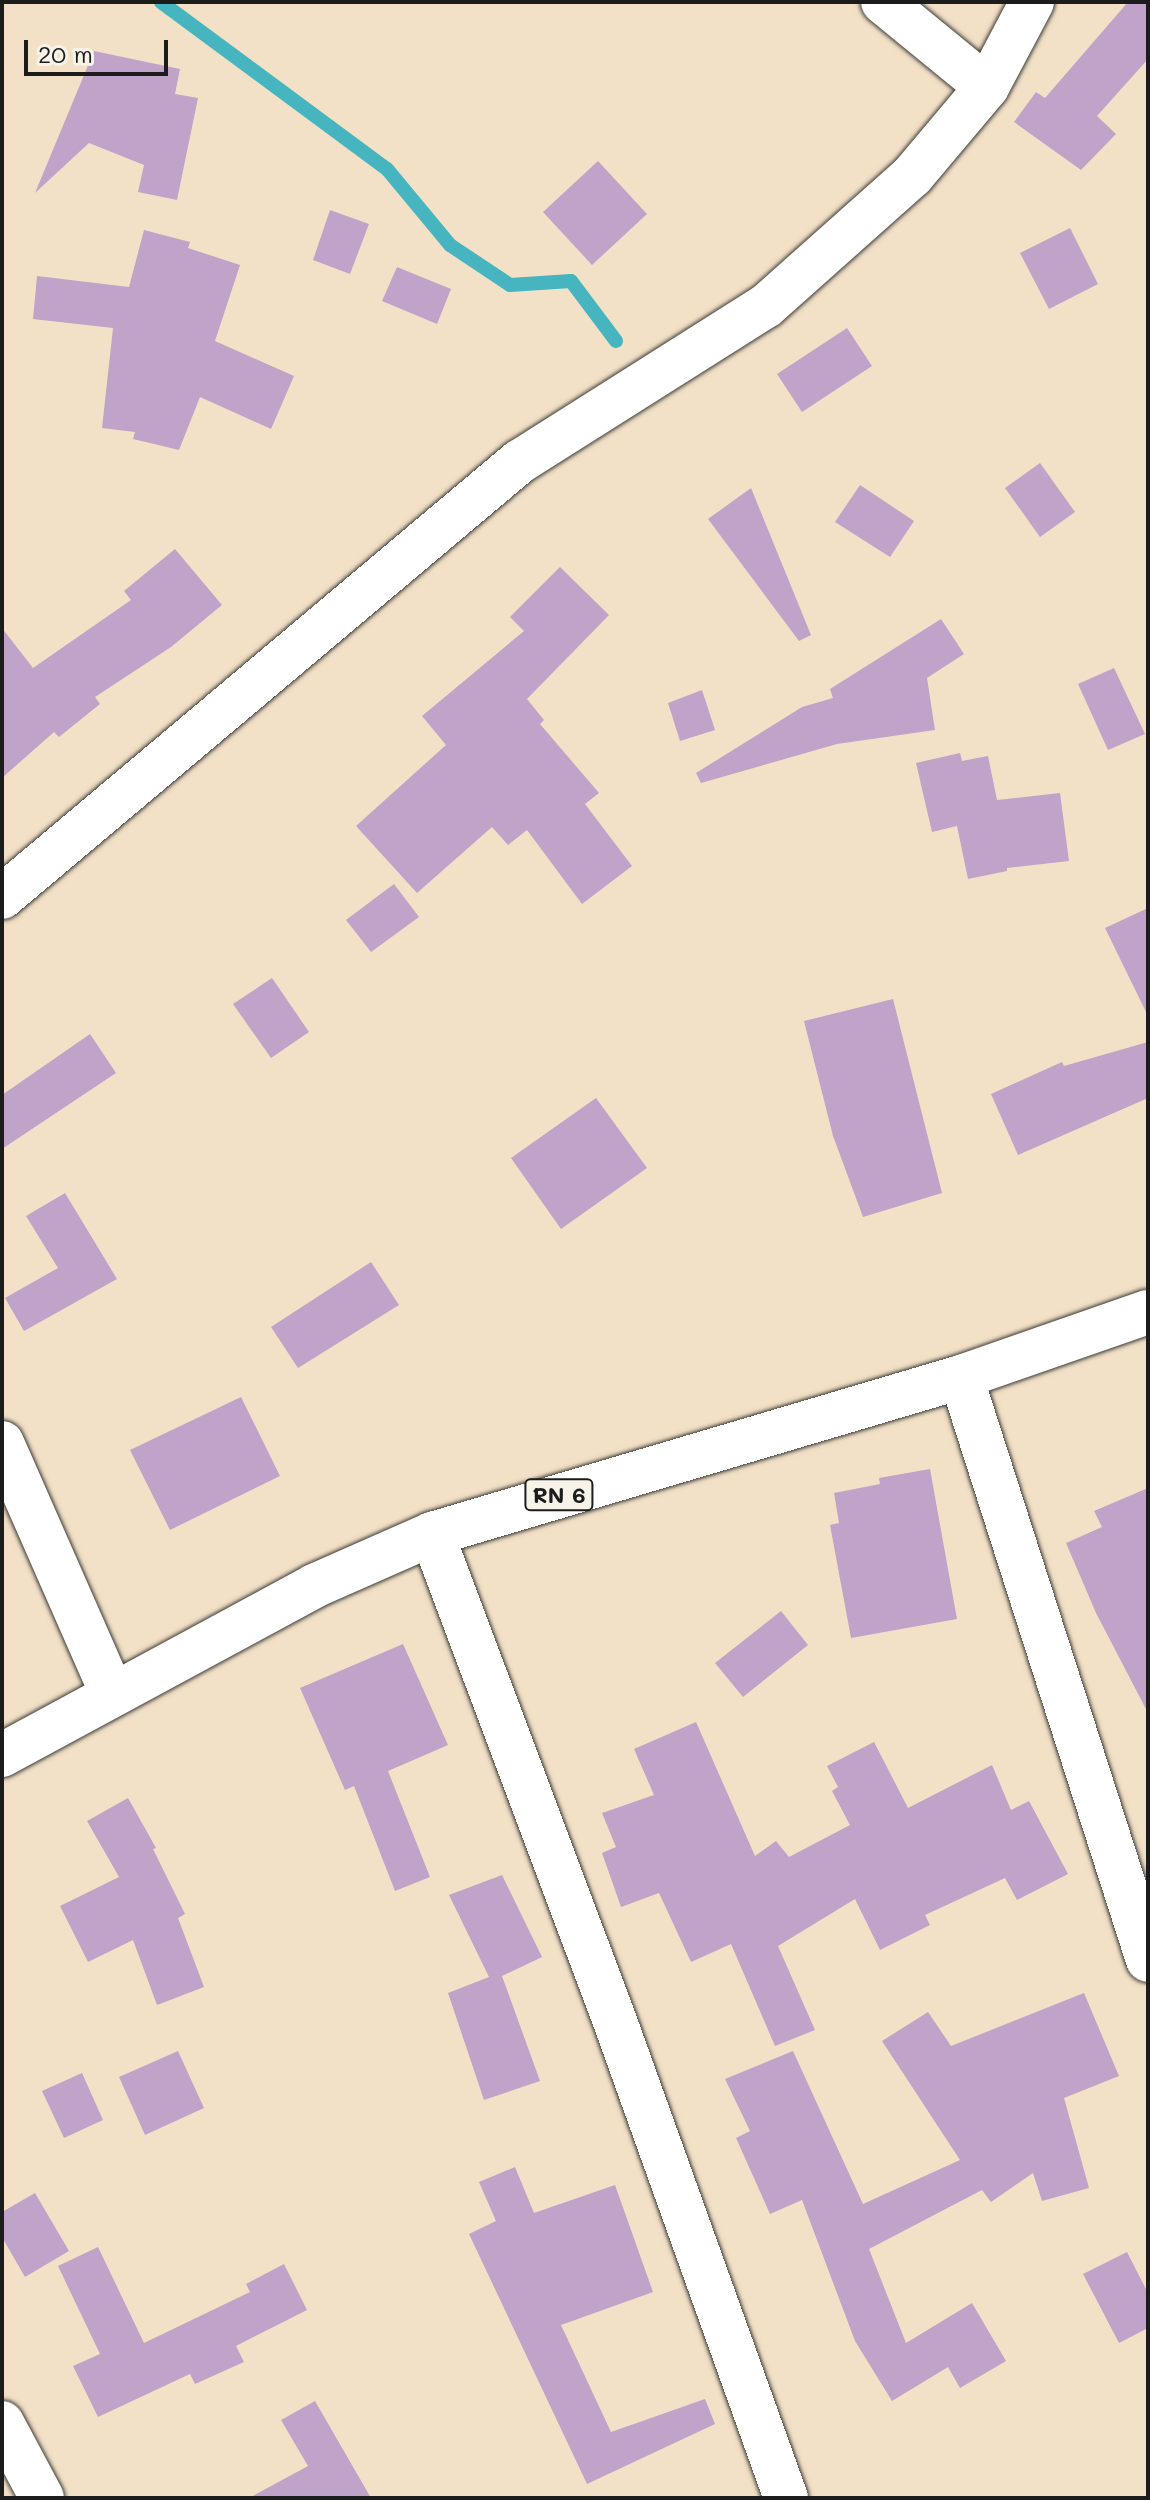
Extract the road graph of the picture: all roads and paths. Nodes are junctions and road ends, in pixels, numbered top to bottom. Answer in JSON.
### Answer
{"nodes":[{"id":1,"x":883,"y":2,"type":"edge"},
{"id":2,"x":1032,"y":2,"type":"edge"},
{"id":3,"x":987,"y":87,"type":"junction"},
{"id":4,"x":2,"y":897,"type":"edge"},
{"id":5,"x":1148,"y":1312,"type":"edge"},
{"id":6,"x":961,"y":1377,"type":"junction"},
{"id":7,"x":2,"y":1443,"type":"edge"},
{"id":8,"x":432,"y":1534,"type":"junction"},
{"id":9,"x":112,"y":1694,"type":"junction"},
{"id":10,"x":2,"y":1755,"type":"edge"},
{"id":11,"x":1148,"y":1960,"type":"edge"},
{"id":12,"x":2,"y":2423,"type":"edge"},
{"id":13,"x":42,"y":2498,"type":"edge"},
{"id":14,"x":786,"y":2498,"type":"edge"}],
"edges":[{"from":1,"to":3,"type":"street"},
{"from":2,"to":3,"type":"street"},
{"from":3,"to":4,"type":"street"},
{"from":5,"to":6,"type":"street","number":"RN 6"},
{"from":6,"to":8,"type":"street","number":"RN 6"},
{"from":6,"to":11,"type":"street"},
{"from":7,"to":9,"type":"street"},
{"from":8,"to":9,"type":"street","number":"RN 6"},
{"from":8,"to":14,"type":"street"},
{"from":9,"to":10,"type":"street","number":"RN 6"},
{"from":12,"to":13,"type":"street"}]}
